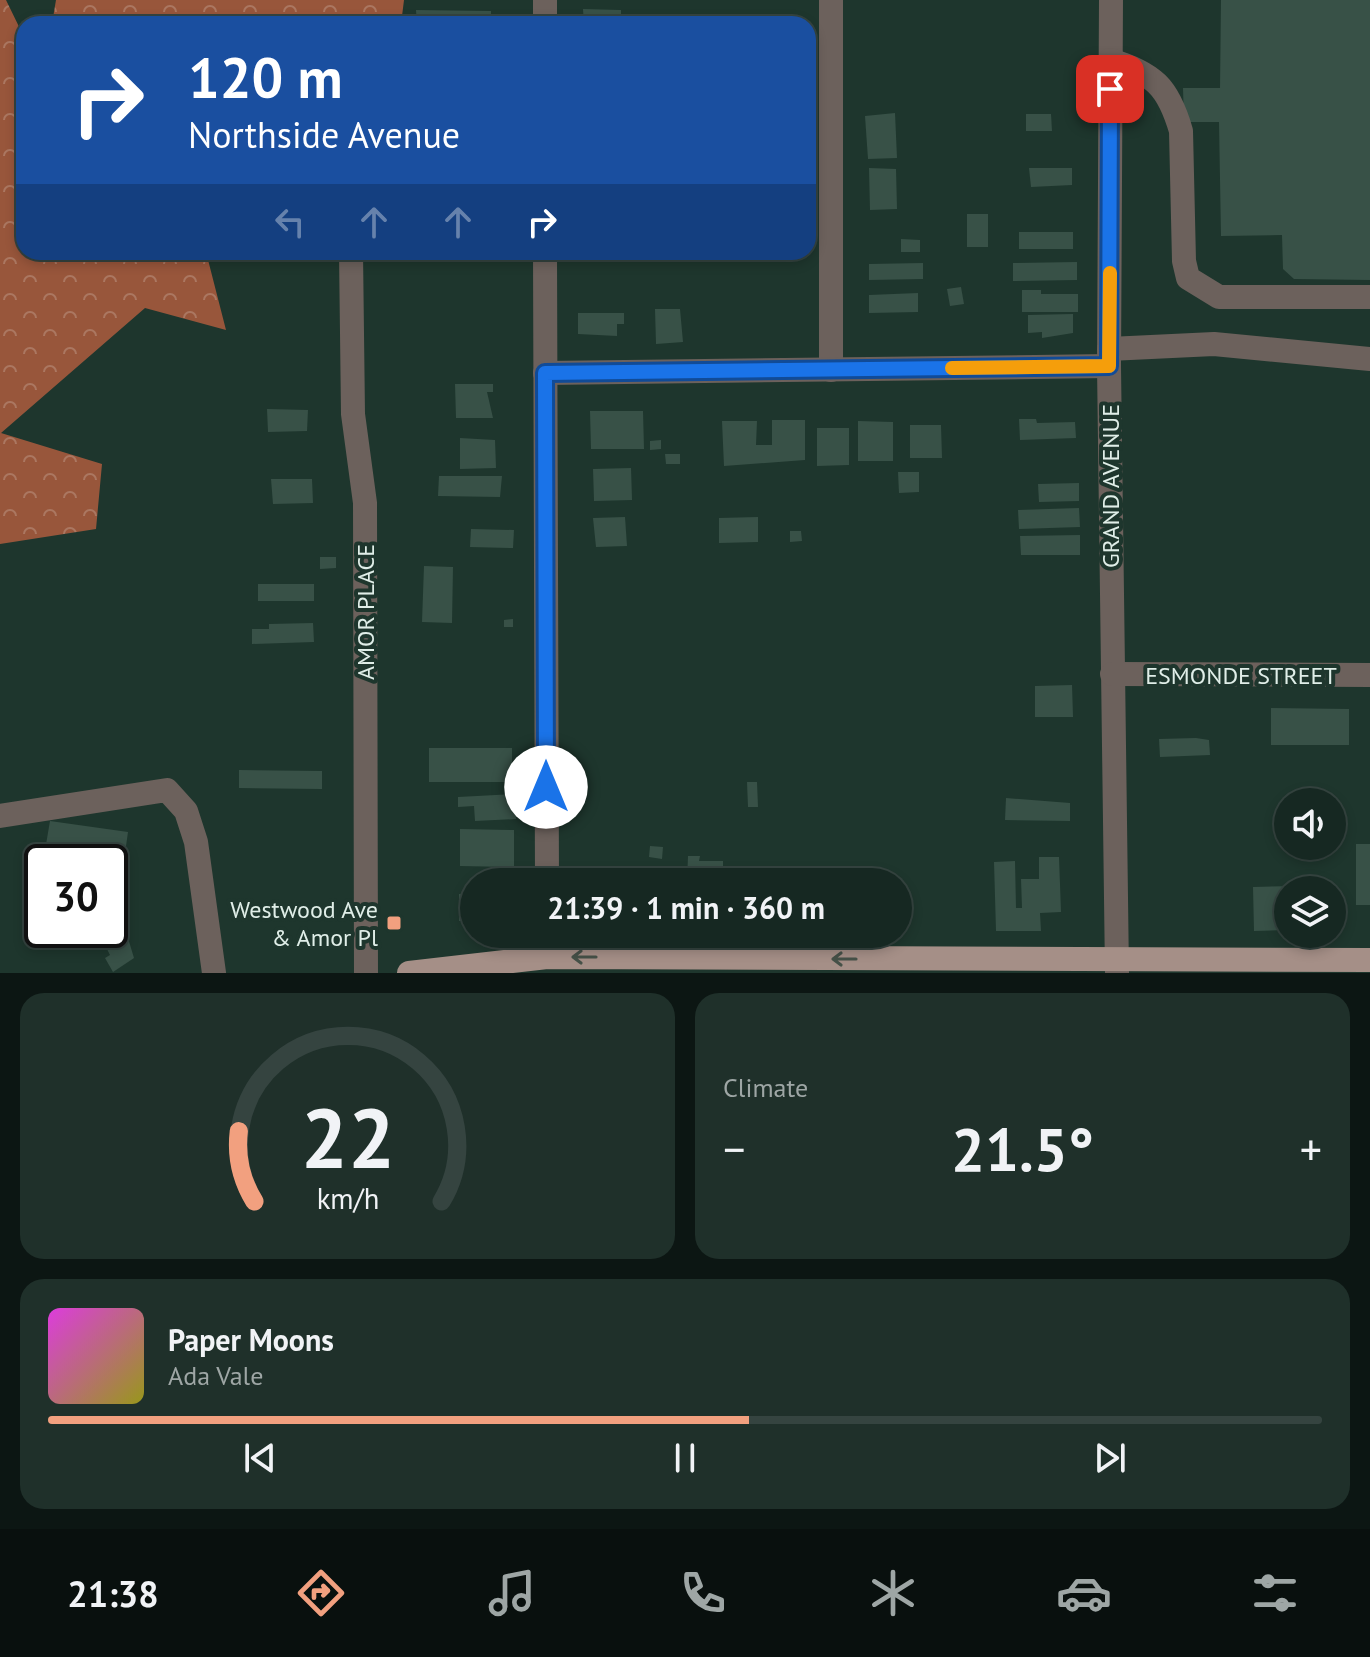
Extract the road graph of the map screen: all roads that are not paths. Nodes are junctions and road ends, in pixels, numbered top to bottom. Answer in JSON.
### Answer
{"nodes":[{"id":1,"x":831,"y":0,"type":"edge"},
{"id":2,"x":1111,"y":0,"type":"edge"},
{"id":3,"x":1110,"y":60,"type":"junction"},
{"id":4,"x":351,"y":260,"type":"edge"},
{"id":5,"x":545,"y":260,"type":"edge"},
{"id":6,"x":1370,"y":297,"type":"edge"},
{"id":7,"x":1109,"y":357,"type":"junction"},
{"id":8,"x":1370,"y":359,"type":"edge"},
{"id":9,"x":831,"y":370,"type":"junction"},
{"id":10,"x":545,"y":373,"type":"junction"},
{"id":11,"x":1112,"y":674,"type":"junction"},
{"id":12,"x":1370,"y":675,"type":"edge"},
{"id":13,"x":0,"y":816,"type":"edge"},
{"id":14,"x":547,"y":868,"type":"edge"},
{"id":15,"x":537,"y":948,"type":"edge"},
{"id":16,"x":601,"y":948,"type":"edge"},
{"id":17,"x":1370,"y":960,"type":"edge"},
{"id":18,"x":1117,"y":967,"type":"edge"},
{"id":19,"x":214,"y":973,"type":"edge"},
{"id":20,"x":366,"y":973,"type":"edge"},
{"id":21,"x":409,"y":973,"type":"edge"}],
"edges":[{"from":1,"to":9,"type":"street"},
{"from":2,"to":3,"type":"street","name":"GRAND AVENUE"},
{"from":3,"to":6,"type":"street"},
{"from":3,"to":7,"type":"street","name":"GRAND AVENUE"},
{"from":4,"to":20,"type":"street","name":"AMOR PLACE"},
{"from":5,"to":10,"type":"street"},
{"from":7,"to":8,"type":"street"},
{"from":7,"to":9,"type":"street"},
{"from":7,"to":11,"type":"street","name":"GRAND AVENUE"},
{"from":9,"to":10,"type":"street"},
{"from":10,"to":14,"type":"street"},
{"from":11,"to":12,"type":"street","name":"ESMONDE STREET"},
{"from":11,"to":18,"type":"street","name":"GRAND AVENUE"},
{"from":13,"to":19,"type":"street"},
{"from":15,"to":21,"type":"main road"},
{"from":18,"to":16,"type":"main road","one_way":true},
{"from":17,"to":18,"type":"main road"}]}
